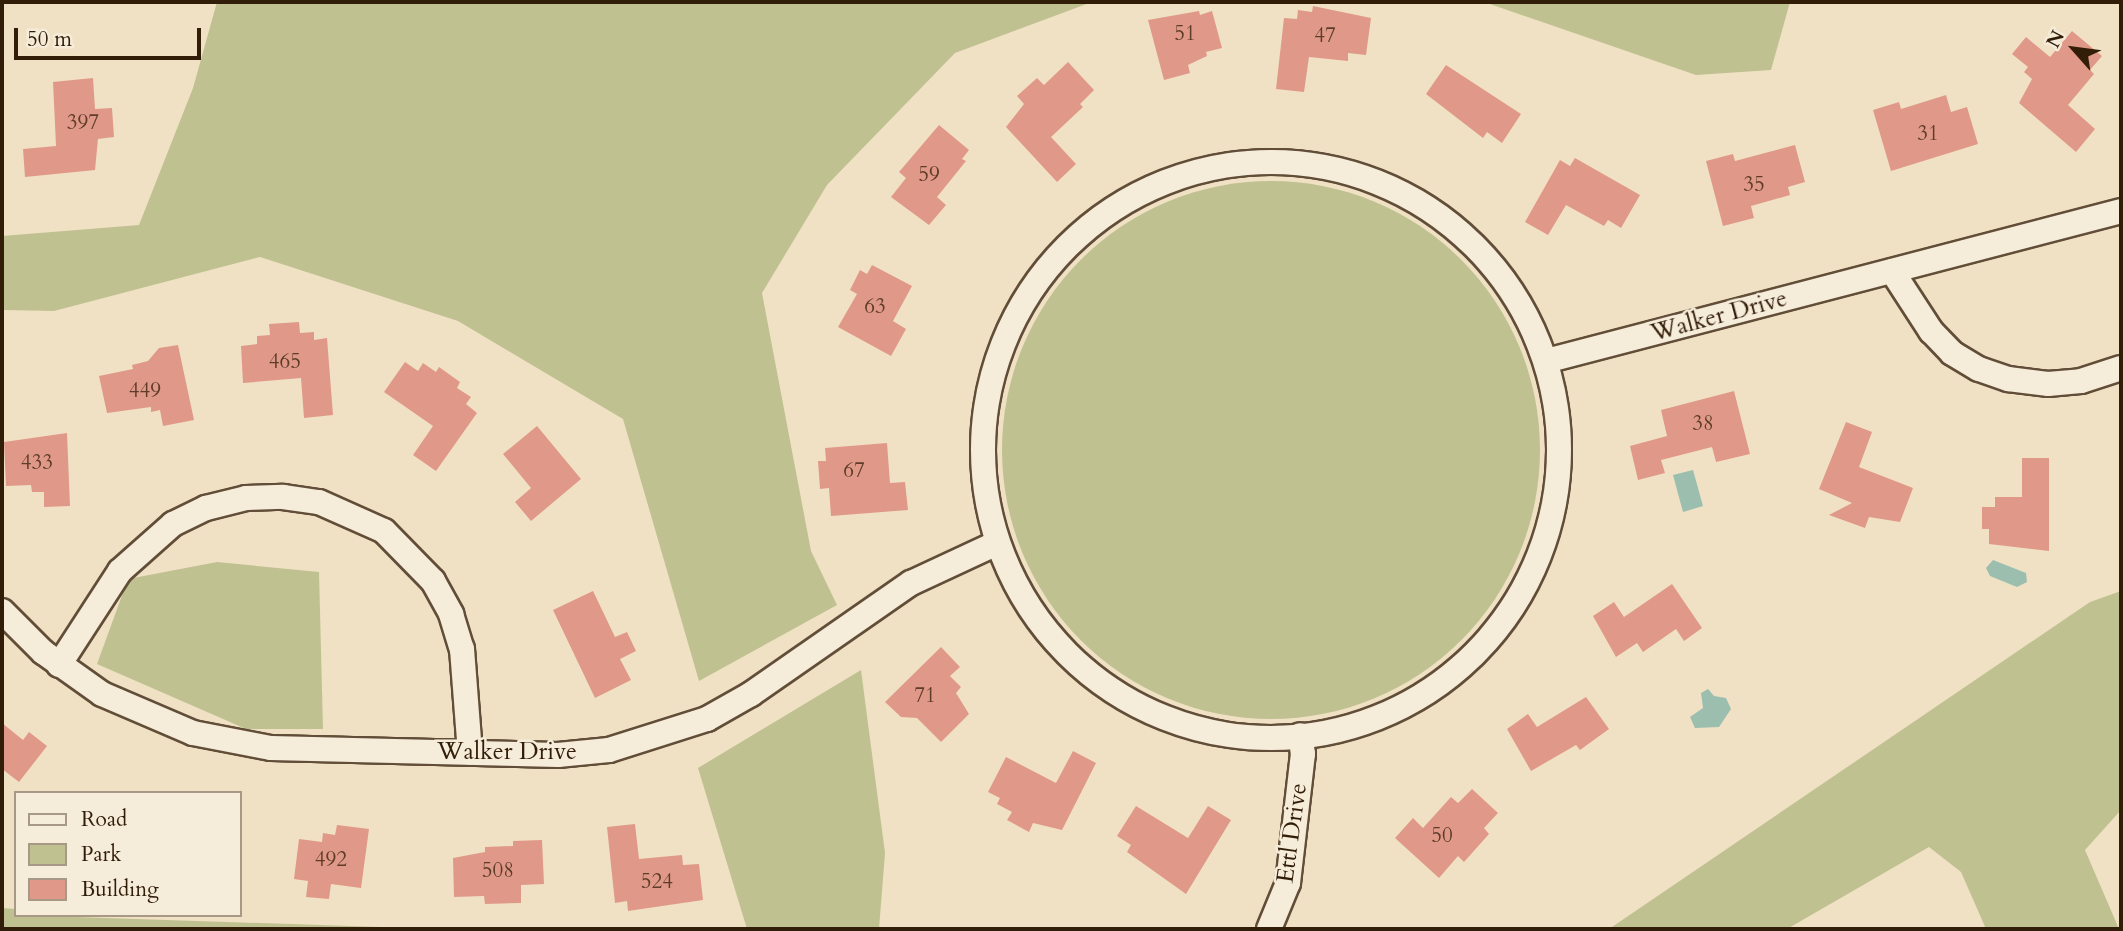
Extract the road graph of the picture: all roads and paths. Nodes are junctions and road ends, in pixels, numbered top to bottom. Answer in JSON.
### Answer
{"nodes":[{"id":1,"x":2121,"y":211,"type":"edge"},
{"id":2,"x":1892,"y":271,"type":"junction"},
{"id":3,"x":1546,"y":361,"type":"junction"},
{"id":4,"x":2121,"y":368,"type":"edge"},
{"id":5,"x":997,"y":543,"type":"junction"},
{"id":6,"x":2,"y":611,"type":"edge"},
{"id":7,"x":59,"y":665,"type":"junction"},
{"id":8,"x":1300,"y":735,"type":"junction"},
{"id":9,"x":470,"y":753,"type":"junction"},
{"id":10,"x":1269,"y":929,"type":"edge"}],
"edges":[{"from":1,"to":2,"type":"street","name":"Walker Drive"},
{"from":2,"to":3,"type":"street","name":"Walker Drive"},
{"from":2,"to":4,"type":"street"},
{"from":3,"to":5,"type":"street"},
{"from":3,"to":8,"type":"street"},
{"from":5,"to":8,"type":"street"},
{"from":5,"to":9,"type":"street","name":"Walker Drive"},
{"from":6,"to":7,"type":"street","name":"Walker Drive"},
{"from":7,"to":9,"type":"street","name":"Walker Drive"},
{"from":7,"to":9,"type":"street"},
{"from":8,"to":10,"type":"street","name":"Ettl Drive"}]}
